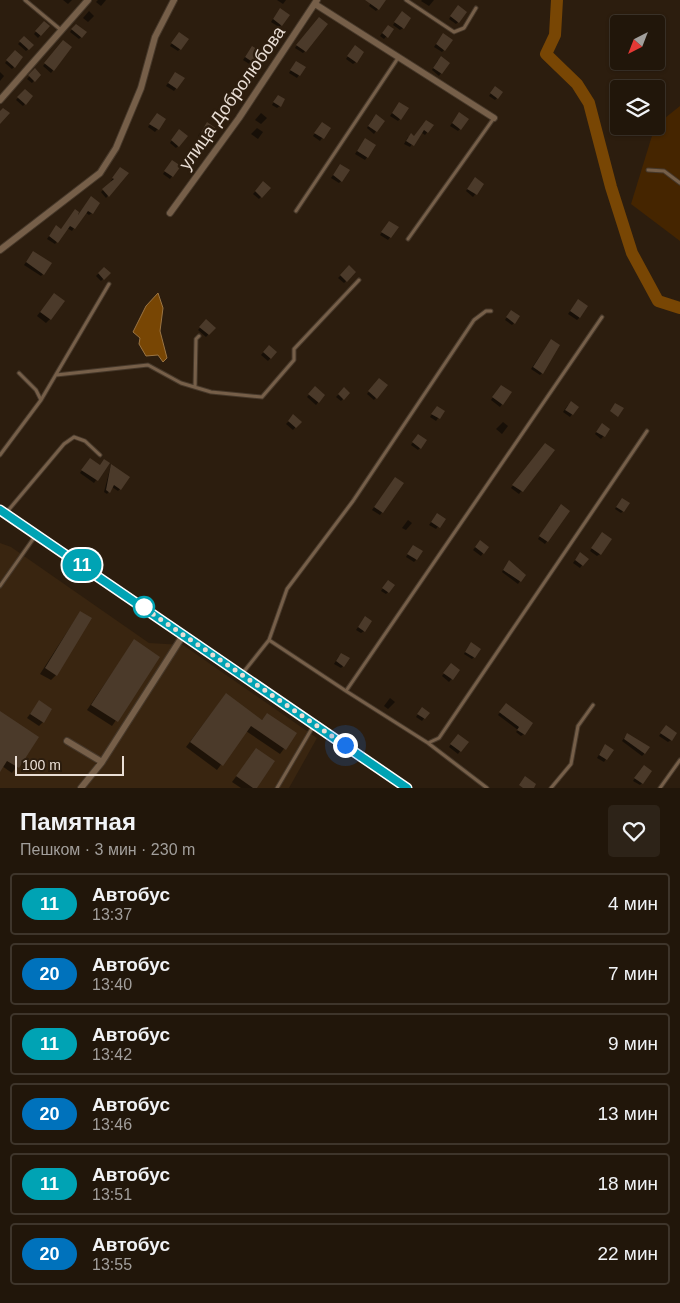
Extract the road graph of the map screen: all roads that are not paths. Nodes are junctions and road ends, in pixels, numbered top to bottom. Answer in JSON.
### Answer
{"nodes":[{"id":1,"x":25,"y":0,"type":"edge"},
{"id":2,"x":88,"y":0,"type":"edge"},
{"id":3,"x":174,"y":0,"type":"edge"},
{"id":4,"x":406,"y":0,"type":"edge"},
{"id":5,"x":316,"y":2,"type":"edge"},
{"id":6,"x":476,"y":8,"type":"dead end"},
{"id":7,"x":62,"y":30,"type":"junction"},
{"id":8,"x":398,"y":57,"type":"junction"},
{"id":9,"x":0,"y":100,"type":"edge"},
{"id":10,"x":494,"y":118,"type":"joint"},
{"id":11,"x":648,"y":170,"type":"dead end"},
{"id":12,"x":680,"y":183,"type":"edge"},
{"id":13,"x":296,"y":211,"type":"dead end"},
{"id":14,"x":170,"y":213,"type":"dead end"},
{"id":15,"x":408,"y":239,"type":"dead end"},
{"id":16,"x":0,"y":250,"type":"edge"},
{"id":17,"x":359,"y":280,"type":"dead end"},
{"id":18,"x":109,"y":284,"type":"dead end"},
{"id":19,"x":491,"y":311,"type":"dead end"},
{"id":20,"x":602,"y":317,"type":"dead end"},
{"id":21,"x":199,"y":336,"type":"dead end"},
{"id":22,"x":18,"y":372,"type":"dead end"},
{"id":23,"x":56,"y":375,"type":"junction"},
{"id":24,"x":195,"y":387,"type":"junction"},
{"id":25,"x":41,"y":400,"type":"junction"},
{"id":26,"x":647,"y":431,"type":"dead end"},
{"id":27,"x":0,"y":454,"type":"edge"},
{"id":28,"x":100,"y":455,"type":"dead end"},
{"id":29,"x":3,"y":512,"type":"edge"},
{"id":30,"x":36,"y":534,"type":"junction"},
{"id":31,"x":0,"y":586,"type":"edge"},
{"id":32,"x":184,"y":634,"type":"junction"},
{"id":33,"x":269,"y":640,"type":"junction"},
{"id":34,"x":242,"y":674,"type":"junction"},
{"id":35,"x":346,"y":691,"type":"junction"},
{"id":36,"x":593,"y":705,"type":"dead end"},
{"id":37,"x":314,"y":724,"type":"junction"},
{"id":38,"x":67,"y":741,"type":"dead end"},
{"id":39,"x":428,"y":743,"type":"junction"},
{"id":40,"x":680,"y":760,"type":"edge"},
{"id":41,"x":102,"y":762,"type":"junction"},
{"id":42,"x":81,"y":788,"type":"edge"},
{"id":43,"x":277,"y":788,"type":"edge"},
{"id":44,"x":407,"y":788,"type":"edge"},
{"id":45,"x":487,"y":788,"type":"edge"},
{"id":46,"x":551,"y":788,"type":"edge"},
{"id":47,"x":660,"y":788,"type":"edge"}],
"edges":[{"from":1,"to":7,"type":"lane"},
{"from":2,"to":7,"type":"street"},
{"from":3,"to":16,"type":"street"},
{"from":4,"to":6,"type":"lane"},
{"from":5,"to":8,"type":"street"},
{"from":5,"to":14,"type":"street","name":"улица Добролюбова"},
{"from":7,"to":9,"type":"street"},
{"from":8,"to":10,"type":"street"},
{"from":8,"to":13,"type":"lane"},
{"from":10,"to":15,"type":"lane"},
{"from":11,"to":12,"type":"lane"},
{"from":17,"to":24,"type":"lane"},
{"from":18,"to":23,"type":"lane"},
{"from":19,"to":33,"type":"lane"},
{"from":20,"to":35,"type":"lane"},
{"from":21,"to":24,"type":"lane"},
{"from":22,"to":25,"type":"lane"},
{"from":23,"to":24,"type":"lane"},
{"from":23,"to":25,"type":"lane"},
{"from":25,"to":27,"type":"lane"},
{"from":26,"to":39,"type":"lane"},
{"from":28,"to":29,"type":"lane"},
{"from":29,"to":30,"type":"street"},
{"from":30,"to":31,"type":"lane"},
{"from":30,"to":32,"type":"street"},
{"from":32,"to":34,"type":"street"},
{"from":32,"to":41,"type":"street"},
{"from":33,"to":34,"type":"lane"},
{"from":33,"to":35,"type":"lane"},
{"from":34,"to":37,"type":"street"},
{"from":35,"to":39,"type":"lane"},
{"from":36,"to":46,"type":"lane"},
{"from":37,"to":43,"type":"lane"},
{"from":37,"to":44,"type":"street"},
{"from":38,"to":41,"type":"street"},
{"from":39,"to":45,"type":"lane"},
{"from":40,"to":47,"type":"lane"},
{"from":41,"to":42,"type":"street"}]}
